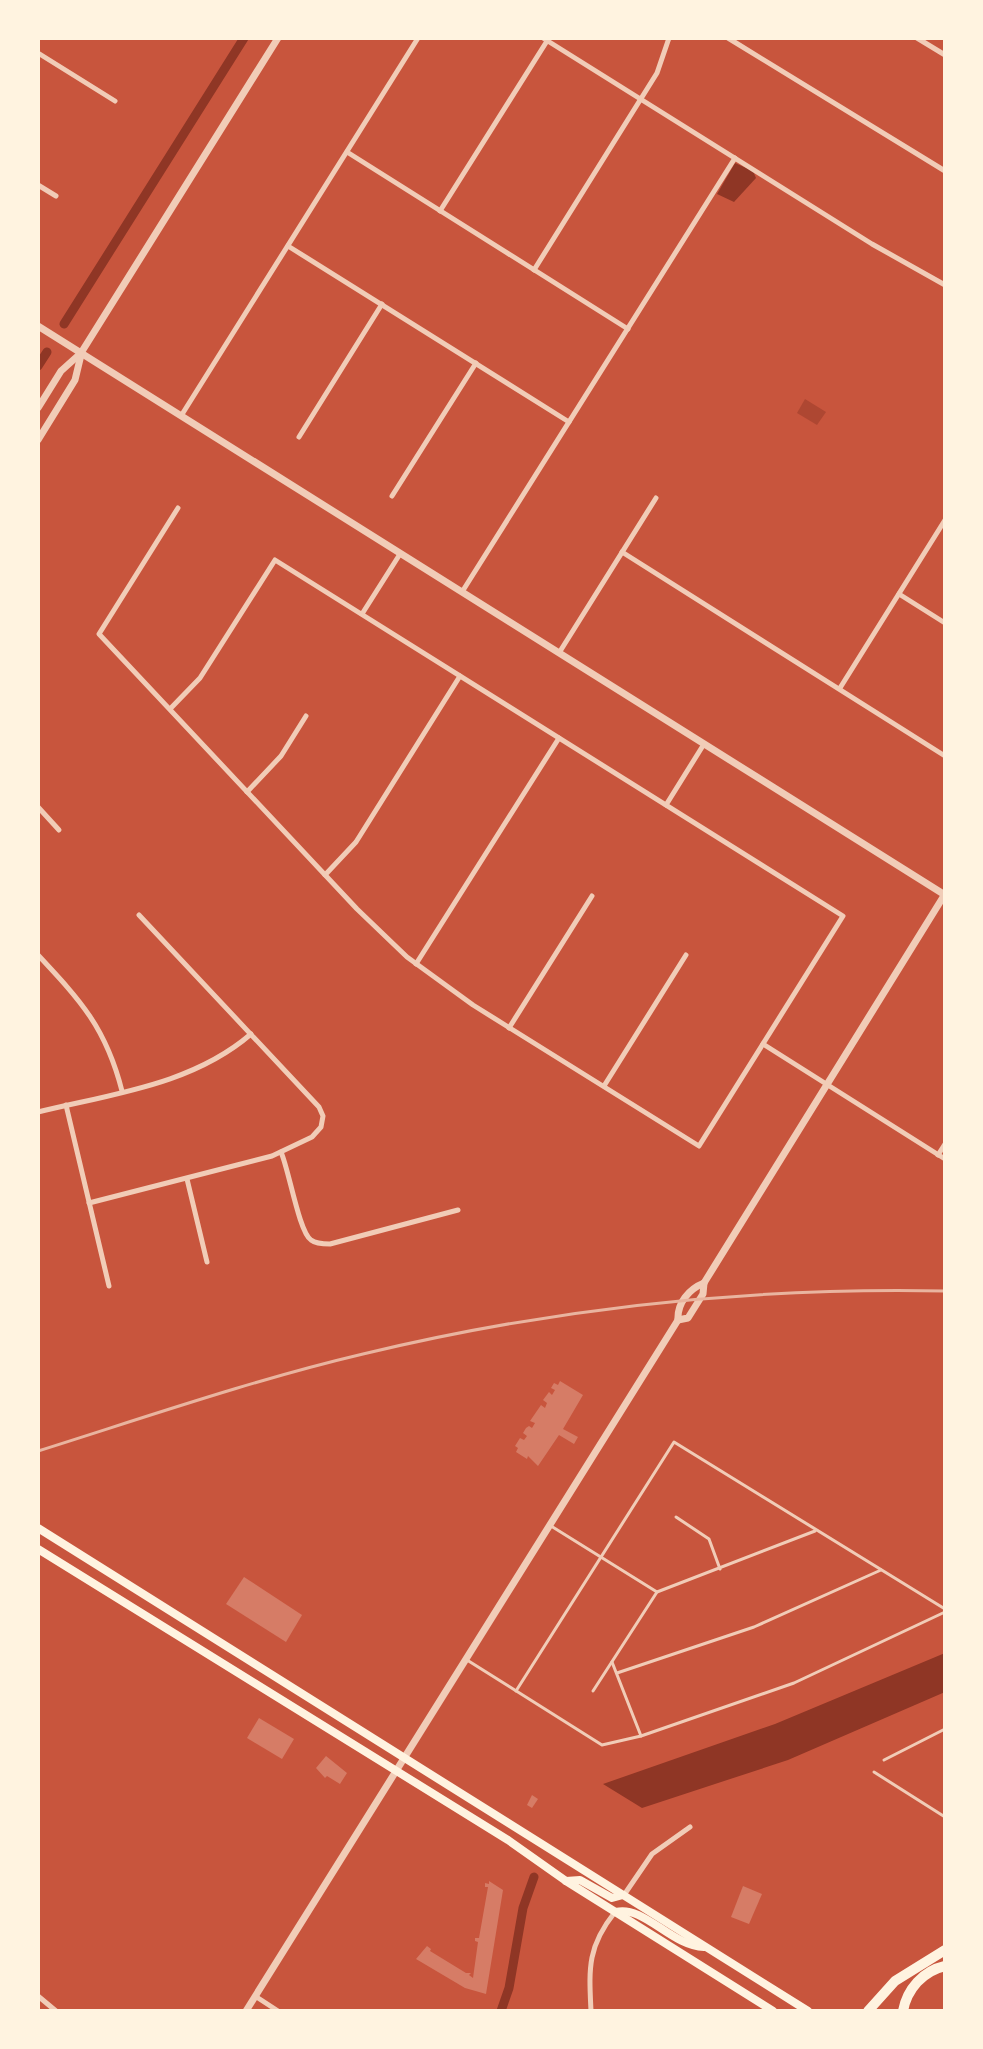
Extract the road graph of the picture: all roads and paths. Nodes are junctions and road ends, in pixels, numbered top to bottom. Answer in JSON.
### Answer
{"nodes":[{"id":1,"x":278,"y":38,"type":"edge"},
{"id":2,"x":418,"y":38,"type":"edge"},
{"id":3,"x":669,"y":38,"type":"edge"},
{"id":4,"x":728,"y":38,"type":"edge"},
{"id":5,"x":917,"y":38,"type":"edge"},
{"id":6,"x":545,"y":39,"type":"edge"},
{"id":7,"x":38,"y":53,"type":"edge"},
{"id":8,"x":945,"y":55,"type":"edge"},
{"id":9,"x":641,"y":99,"type":"junction"},
{"id":10,"x":115,"y":101,"type":"dead end"},
{"id":11,"x":347,"y":152,"type":"junction"},
{"id":12,"x":735,"y":158,"type":"junction"},
{"id":13,"x":945,"y":171,"type":"edge"},
{"id":14,"x":38,"y":185,"type":"edge"},
{"id":15,"x":56,"y":196,"type":"dead end"},
{"id":16,"x":440,"y":211,"type":"junction"},
{"id":17,"x":288,"y":246,"type":"junction"},
{"id":18,"x":534,"y":270,"type":"junction"},
{"id":19,"x":945,"y":285,"type":"edge"},
{"id":20,"x":382,"y":304,"type":"junction"},
{"id":21,"x":38,"y":326,"type":"edge"},
{"id":22,"x":628,"y":329,"type":"junction"},
{"id":23,"x":81,"y":353,"type":"junction"},
{"id":24,"x":476,"y":363,"type":"junction"},
{"id":25,"x":38,"y":408,"type":"edge"},
{"id":26,"x":181,"y":416,"type":"junction"},
{"id":27,"x":569,"y":422,"type":"junction"},
{"id":28,"x":299,"y":437,"type":"dead end"},
{"id":29,"x":38,"y":440,"type":"edge"},
{"id":30,"x":392,"y":496,"type":"dead end"},
{"id":31,"x":656,"y":498,"type":"dead end"},
{"id":32,"x":178,"y":508,"type":"dead end"},
{"id":33,"x":945,"y":520,"type":"edge"},
{"id":34,"x":622,"y":552,"type":"junction"},
{"id":35,"x":400,"y":554,"type":"junction"},
{"id":36,"x":462,"y":592,"type":"junction"},
{"id":37,"x":899,"y":594,"type":"junction"},
{"id":38,"x":362,"y":614,"type":"junction"},
{"id":39,"x":945,"y":623,"type":"edge"},
{"id":40,"x":559,"y":653,"type":"junction"},
{"id":41,"x":460,"y":676,"type":"junction"},
{"id":42,"x":840,"y":688,"type":"junction"},
{"id":43,"x":170,"y":709,"type":"junction"},
{"id":44,"x":306,"y":716,"type":"dead end"},
{"id":45,"x":559,"y":738,"type":"junction"},
{"id":46,"x":704,"y":744,"type":"junction"},
{"id":47,"x":945,"y":756,"type":"edge"},
{"id":48,"x":247,"y":792,"type":"junction"},
{"id":49,"x":666,"y":805,"type":"junction"},
{"id":50,"x":38,"y":807,"type":"edge"},
{"id":51,"x":59,"y":830,"type":"dead end"},
{"id":52,"x":325,"y":875,"type":"junction"},
{"id":53,"x":945,"y":894,"type":"edge"},
{"id":54,"x":592,"y":896,"type":"dead end"},
{"id":55,"x":139,"y":915,"type":"dead end"},
{"id":56,"x":38,"y":955,"type":"edge"},
{"id":57,"x":686,"y":955,"type":"dead end"},
{"id":58,"x":416,"y":964,"type":"junction"},
{"id":59,"x":509,"y":1028,"type":"junction"},
{"id":60,"x":251,"y":1034,"type":"junction"},
{"id":61,"x":763,"y":1044,"type":"junction"},
{"id":62,"x":826,"y":1084,"type":"junction"},
{"id":63,"x":603,"y":1087,"type":"junction"},
{"id":64,"x":122,"y":1091,"type":"junction"},
{"id":65,"x":66,"y":1105,"type":"junction"},
{"id":66,"x":38,"y":1112,"type":"edge"},
{"id":67,"x":945,"y":1144,"type":"edge"},
{"id":68,"x":281,"y":1152,"type":"junction"},
{"id":69,"x":938,"y":1155,"type":"junction"},
{"id":70,"x":945,"y":1159,"type":"edge"},
{"id":71,"x":187,"y":1179,"type":"junction"},
{"id":72,"x":89,"y":1203,"type":"junction"},
{"id":73,"x":458,"y":1210,"type":"dead end"},
{"id":74,"x":207,"y":1262,"type":"dead end"},
{"id":75,"x":704,"y":1283,"type":"junction"},
{"id":76,"x":109,"y":1286,"type":"dead end"},
{"id":77,"x":678,"y":1320,"type":"junction"},
{"id":78,"x":676,"y":1517,"type":"dead end"},
{"id":79,"x":551,"y":1526,"type":"junction"},
{"id":80,"x":38,"y":1528,"type":"edge"},
{"id":81,"x":817,"y":1531,"type":"junction"},
{"id":82,"x":38,"y":1549,"type":"edge"},
{"id":83,"x":601,"y":1558,"type":"junction"},
{"id":84,"x":720,"y":1569,"type":"junction"},
{"id":85,"x":882,"y":1569,"type":"junction"},
{"id":86,"x":657,"y":1592,"type":"junction"},
{"id":87,"x":945,"y":1611,"type":"edge"},
{"id":88,"x":467,"y":1660,"type":"junction"},
{"id":89,"x":612,"y":1662,"type":"junction"},
{"id":90,"x":617,"y":1673,"type":"junction"},
{"id":91,"x":516,"y":1691,"type":"junction"},
{"id":92,"x":593,"y":1691,"type":"dead end"},
{"id":93,"x":945,"y":1729,"type":"edge"},
{"id":94,"x":641,"y":1736,"type":"junction"},
{"id":95,"x":405,"y":1758,"type":"junction"},
{"id":96,"x":884,"y":1760,"type":"dead end"},
{"id":97,"x":397,"y":1770,"type":"junction"},
{"id":98,"x":874,"y":1772,"type":"dead end"},
{"id":99,"x":945,"y":1817,"type":"edge"},
{"id":100,"x":690,"y":1827,"type":"dead end"},
{"id":101,"x":566,"y":1881,"type":"junction"},
{"id":102,"x":623,"y":1895,"type":"junction"},
{"id":103,"x":615,"y":1912,"type":"junction"},
{"id":104,"x":705,"y":1947,"type":"junction"},
{"id":105,"x":945,"y":1950,"type":"edge"},
{"id":106,"x":945,"y":1966,"type":"edge"},
{"id":107,"x":38,"y":1996,"type":"edge"},
{"id":108,"x":255,"y":1996,"type":"junction"},
{"id":109,"x":56,"y":2011,"type":"edge"},
{"id":110,"x":246,"y":2011,"type":"edge"},
{"id":111,"x":278,"y":2011,"type":"edge"},
{"id":112,"x":591,"y":2011,"type":"edge"},
{"id":113,"x":773,"y":2011,"type":"edge"},
{"id":114,"x":808,"y":2011,"type":"edge"},
{"id":115,"x":868,"y":2011,"type":"edge"},
{"id":116,"x":903,"y":2011,"type":"edge"}],
"edges":[{"from":1,"to":23,"type":"street"},
{"from":2,"to":11,"type":"street"},
{"from":3,"to":9,"type":"street"},
{"from":4,"to":13,"type":"street"},
{"from":5,"to":8,"type":"street"},
{"from":6,"to":9,"type":"street"},
{"from":6,"to":16,"type":"street"},
{"from":7,"to":10,"type":"street"},
{"from":9,"to":12,"type":"street"},
{"from":9,"to":18,"type":"street"},
{"from":11,"to":16,"type":"street"},
{"from":11,"to":17,"type":"street"},
{"from":12,"to":19,"type":"street"},
{"from":12,"to":22,"type":"street"},
{"from":14,"to":15,"type":"street"},
{"from":16,"to":18,"type":"street"},
{"from":17,"to":20,"type":"street"},
{"from":17,"to":26,"type":"street"},
{"from":18,"to":22,"type":"street"},
{"from":20,"to":24,"type":"street"},
{"from":20,"to":28,"type":"street"},
{"from":21,"to":23,"type":"street"},
{"from":22,"to":27,"type":"street"},
{"from":23,"to":25,"type":"street"},
{"from":23,"to":26,"type":"street"},
{"from":23,"to":29,"type":"street"},
{"from":24,"to":27,"type":"street"},
{"from":24,"to":30,"type":"street"},
{"from":26,"to":35,"type":"street"},
{"from":27,"to":36,"type":"street"},
{"from":31,"to":34,"type":"street"},
{"from":32,"to":43,"type":"street"},
{"from":33,"to":37,"type":"street"},
{"from":34,"to":40,"type":"street"},
{"from":34,"to":42,"type":"street"},
{"from":35,"to":36,"type":"street"},
{"from":35,"to":38,"type":"street"},
{"from":36,"to":40,"type":"street"},
{"from":37,"to":39,"type":"street"},
{"from":37,"to":42,"type":"street"},
{"from":38,"to":41,"type":"street"},
{"from":38,"to":43,"type":"street"},
{"from":40,"to":46,"type":"street"},
{"from":41,"to":45,"type":"street"},
{"from":41,"to":52,"type":"street"},
{"from":42,"to":47,"type":"street"},
{"from":43,"to":48,"type":"street"},
{"from":44,"to":48,"type":"street"},
{"from":45,"to":49,"type":"street"},
{"from":45,"to":58,"type":"street"},
{"from":46,"to":49,"type":"street"},
{"from":46,"to":53,"type":"street"},
{"from":48,"to":52,"type":"street"},
{"from":49,"to":61,"type":"street"},
{"from":50,"to":51,"type":"street"},
{"from":52,"to":58,"type":"street"},
{"from":53,"to":62,"type":"street"},
{"from":54,"to":59,"type":"street"},
{"from":55,"to":60,"type":"street"},
{"from":56,"to":64,"type":"street"},
{"from":57,"to":63,"type":"street"},
{"from":58,"to":59,"type":"street"},
{"from":59,"to":63,"type":"street"},
{"from":60,"to":64,"type":"street"},
{"from":60,"to":68,"type":"street"},
{"from":61,"to":62,"type":"street"},
{"from":61,"to":63,"type":"street"},
{"from":62,"to":69,"type":"street"},
{"from":62,"to":75,"type":"street"},
{"from":64,"to":65,"type":"street"},
{"from":65,"to":66,"type":"street"},
{"from":65,"to":72,"type":"street"},
{"from":67,"to":69,"type":"street"},
{"from":68,"to":71,"type":"street"},
{"from":68,"to":73,"type":"street"},
{"from":69,"to":70,"type":"street"},
{"from":71,"to":72,"type":"street"},
{"from":71,"to":74,"type":"street"},
{"from":72,"to":76,"type":"street"},
{"from":75,"to":77,"type":"street"},
{"from":75,"to":77,"type":"street"},
{"from":77,"to":79,"type":"street"},
{"from":78,"to":84,"type":"lane"},
{"from":79,"to":83,"type":"lane"},
{"from":79,"to":88,"type":"street"},
{"from":80,"to":95,"type":"main road"},
{"from":81,"to":83,"type":"lane"},
{"from":81,"to":84,"type":"lane"},
{"from":81,"to":85,"type":"lane"},
{"from":82,"to":97,"type":"main road"},
{"from":83,"to":86,"type":"lane"},
{"from":83,"to":91,"type":"lane"},
{"from":84,"to":86,"type":"lane"},
{"from":85,"to":87,"type":"lane"},
{"from":85,"to":90,"type":"lane"},
{"from":86,"to":89,"type":"lane"},
{"from":87,"to":94,"type":"lane"},
{"from":88,"to":91,"type":"lane"},
{"from":88,"to":95,"type":"street"},
{"from":89,"to":90,"type":"lane"},
{"from":89,"to":92,"type":"lane"},
{"from":90,"to":94,"type":"lane"},
{"from":91,"to":94,"type":"lane"},
{"from":93,"to":96,"type":"lane"},
{"from":95,"to":97,"type":"street"},
{"from":95,"to":102,"type":"main road"},
{"from":97,"to":101,"type":"main road"},
{"from":97,"to":108,"type":"street"},
{"from":98,"to":99,"type":"lane"},
{"from":100,"to":102,"type":"street"},
{"from":101,"to":102,"type":"main road"},
{"from":101,"to":103,"type":"main road"},
{"from":102,"to":104,"type":"main road"},
{"from":103,"to":104,"type":"main road"},
{"from":103,"to":112,"type":"street"},
{"from":103,"to":113,"type":"main road"},
{"from":104,"to":114,"type":"main road"},
{"from":105,"to":115,"type":"highway"},
{"from":106,"to":116,"type":"highway"},
{"from":107,"to":109,"type":"street"},
{"from":108,"to":110,"type":"street"},
{"from":108,"to":111,"type":"street"}]}
